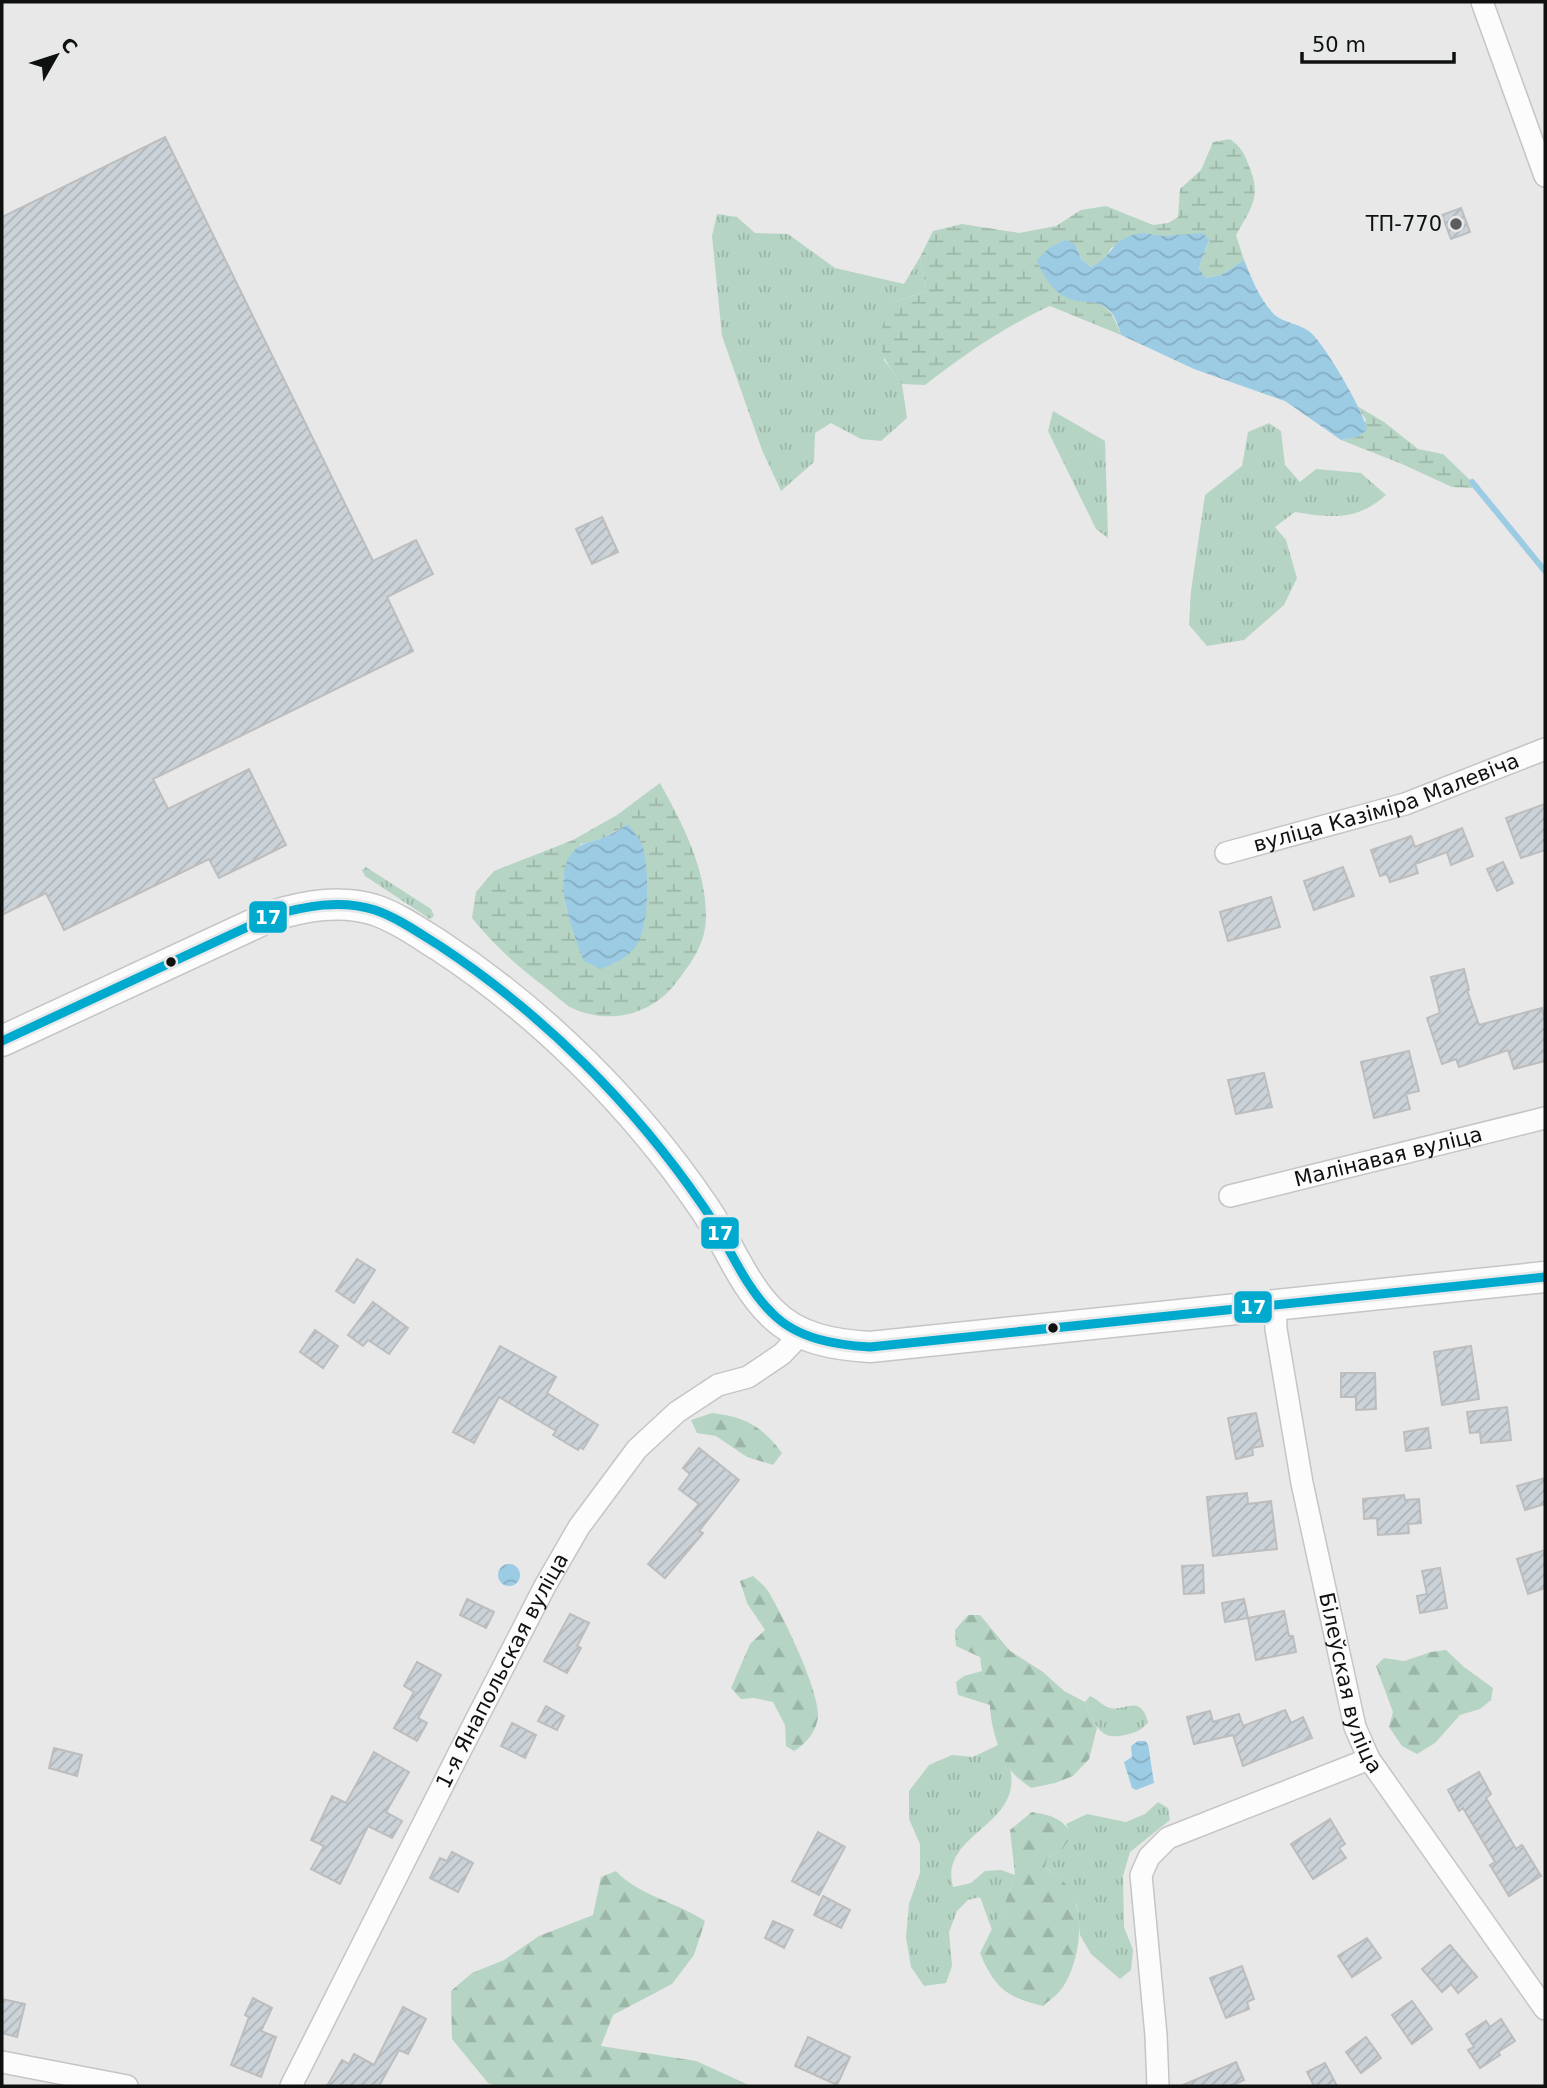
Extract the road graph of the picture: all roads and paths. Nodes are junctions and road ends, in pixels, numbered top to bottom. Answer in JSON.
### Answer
{"nodes":[{"id":1,"x":1482,"y":2,"type":"edge"},
{"id":2,"x":1545,"y":176,"type":"edge"},
{"id":3,"x":1545,"y":749,"type":"edge"},
{"id":4,"x":1226,"y":853,"type":"dead end"},
{"id":5,"x":2,"y":1041,"type":"edge"},
{"id":6,"x":1545,"y":1118,"type":"edge"},
{"id":7,"x":1230,"y":1196,"type":"dead end"},
{"id":8,"x":1545,"y":1283,"type":"edge"},
{"id":9,"x":1275,"y":1304,"type":"junction"},
{"id":10,"x":802,"y":1333,"type":"junction"},
{"id":11,"x":1369,"y":1759,"type":"junction"},
{"id":12,"x":1545,"y":2009,"type":"edge"},
{"id":13,"x":2,"y":2062,"type":"edge"},
{"id":14,"x":127,"y":2086,"type":"edge"},
{"id":15,"x":291,"y":2086,"type":"edge"},
{"id":16,"x":1158,"y":2086,"type":"edge"}],
"edges":[{"from":1,"to":2,"type":"street"},
{"from":3,"to":4,"type":"street","name":"вуліца Казіміра Малевіча"},
{"from":5,"to":10,"type":"main road"},
{"from":6,"to":7,"type":"street","name":"Малінавая вуліца"},
{"from":8,"to":9,"type":"main road"},
{"from":9,"to":10,"type":"main road"},
{"from":9,"to":11,"type":"street","name":"Білеўская вуліца"},
{"from":10,"to":15,"type":"street","name":"1-я Янапольская вуліца"},
{"from":11,"to":12,"type":"street","name":"Білеўская вуліца"},
{"from":11,"to":16,"type":"street"},
{"from":13,"to":14,"type":"street"}]}
